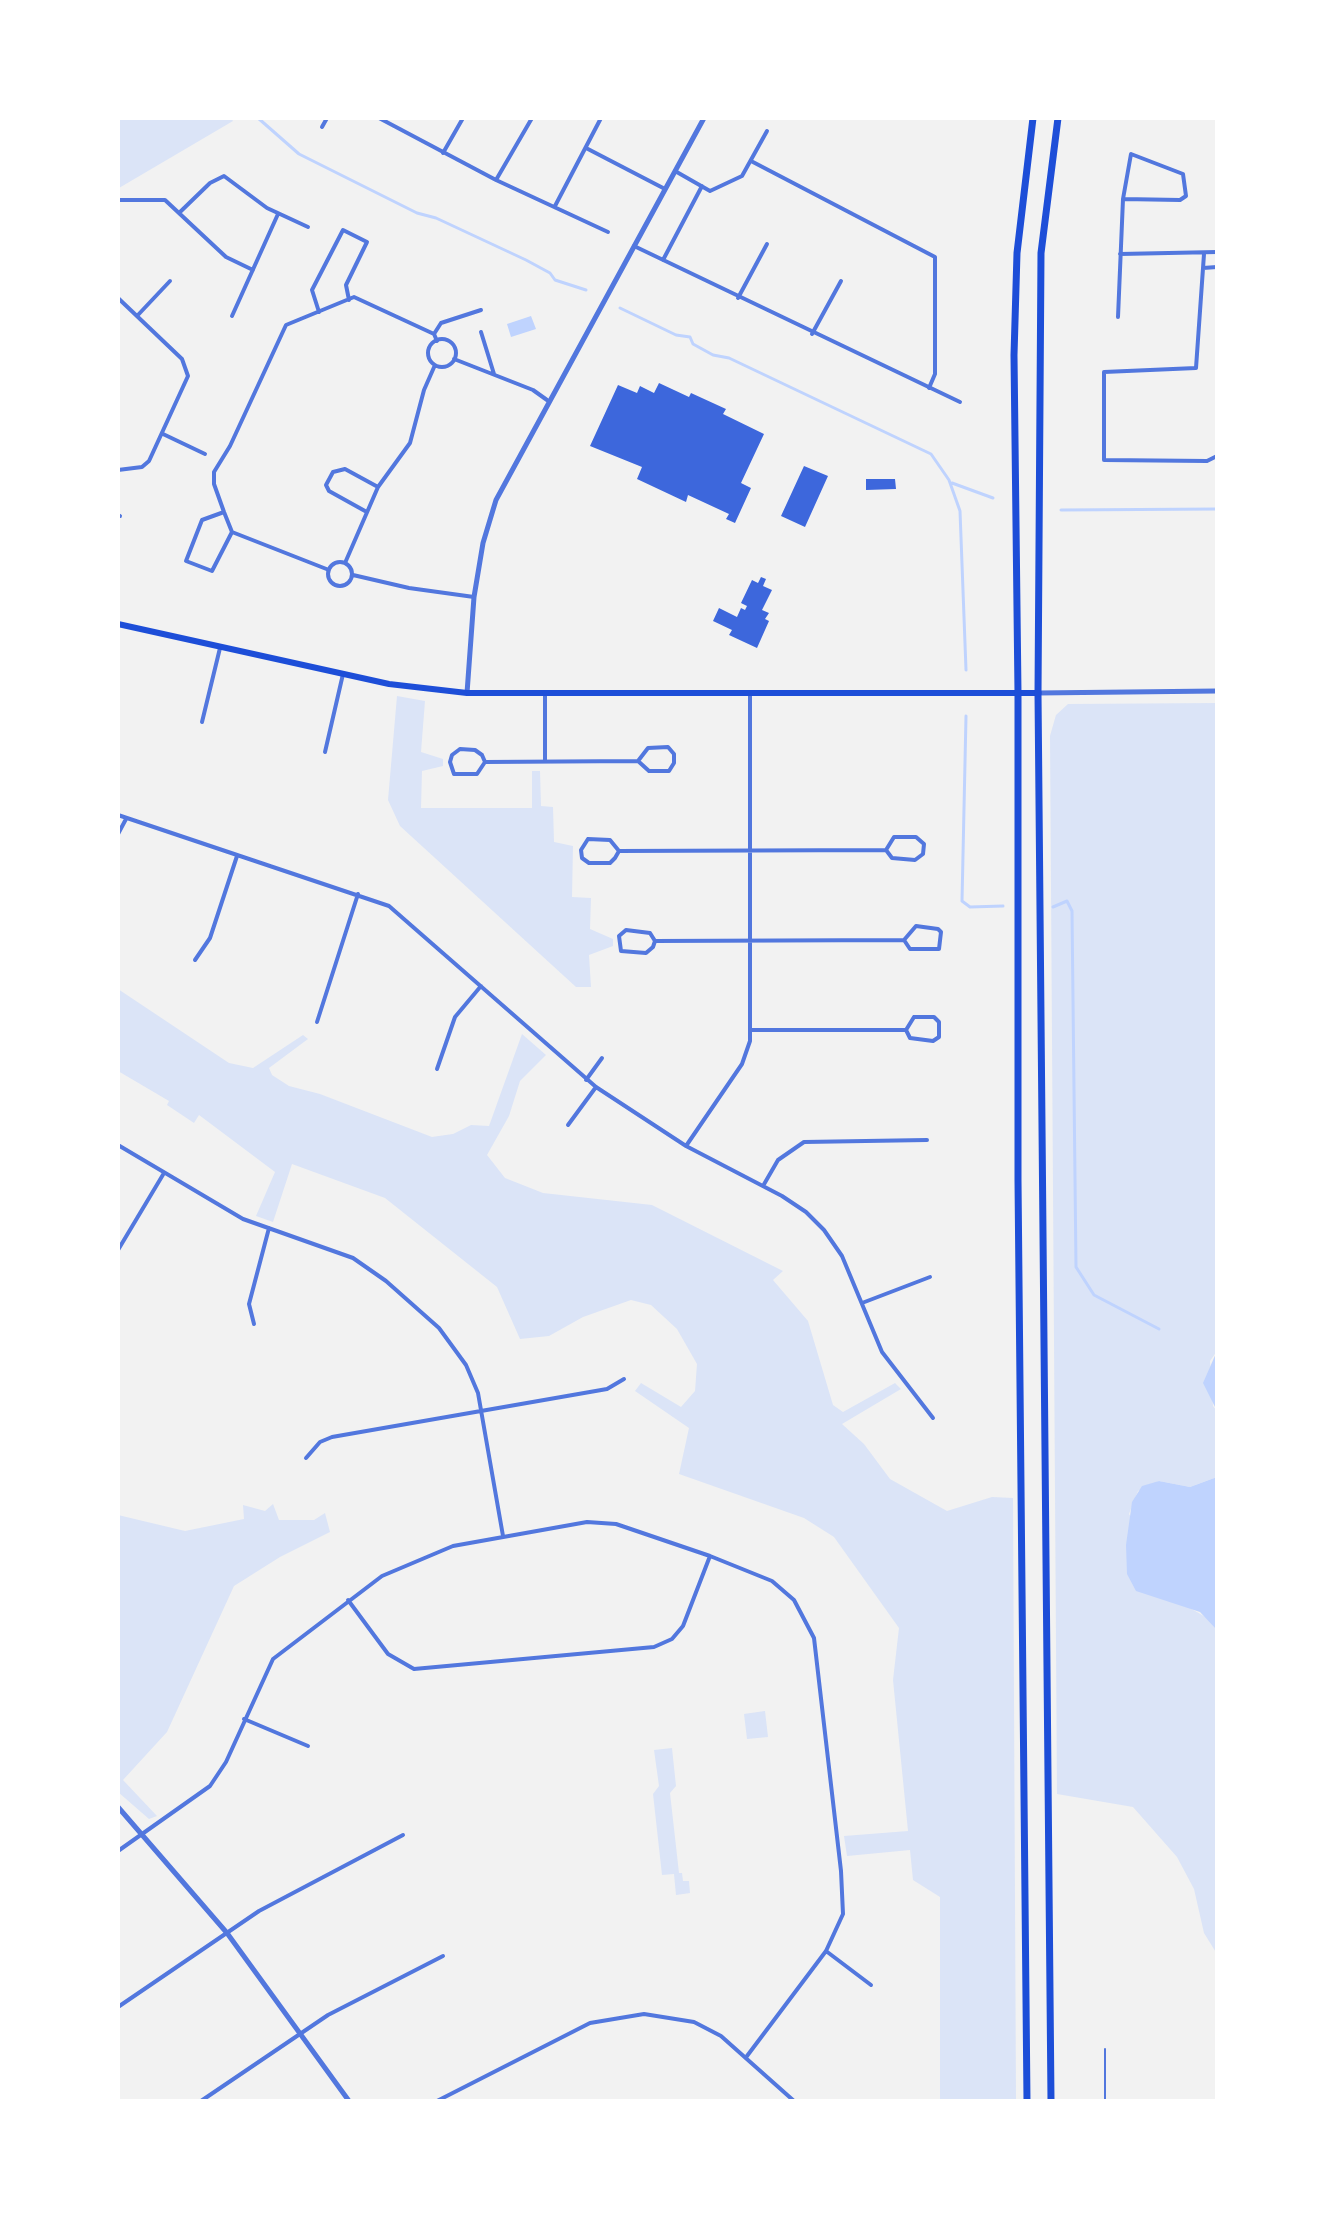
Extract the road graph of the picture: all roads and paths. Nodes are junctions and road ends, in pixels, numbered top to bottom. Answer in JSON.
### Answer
{"nodes":[{"id":1,"x":327,"y":118,"type":"edge"},
{"id":2,"x":379,"y":118,"type":"edge"},
{"id":3,"x":393,"y":118,"type":"edge"},
{"id":4,"x":463,"y":118,"type":"edge"},
{"id":5,"x":532,"y":118,"type":"edge"},
{"id":6,"x":601,"y":118,"type":"edge"},
{"id":7,"x":704,"y":118,"type":"edge"},
{"id":8,"x":1033,"y":118,"type":"edge"},
{"id":9,"x":1058,"y":118,"type":"edge"},
{"id":10,"x":389,"y":124,"type":"junction"},
{"id":11,"x":322,"y":127,"type":"dead end"},
{"id":12,"x":767,"y":131,"type":"dead end"},
{"id":13,"x":1217,"y":146,"type":"edge"},
{"id":14,"x":586,"y":148,"type":"junction"},
{"id":15,"x":443,"y":153,"type":"junction"},
{"id":16,"x":751,"y":161,"type":"junction"},
{"id":17,"x":1217,"y":166,"type":"edge"},
{"id":18,"x":675,"y":171,"type":"junction"},
{"id":19,"x":496,"y":180,"type":"junction"},
{"id":20,"x":702,"y":186,"type":"junction"},
{"id":21,"x":665,"y":189,"type":"junction"},
{"id":22,"x":1123,"y":199,"type":"junction"},
{"id":23,"x":118,"y":200,"type":"edge"},
{"id":24,"x":555,"y":206,"type":"junction"},
{"id":25,"x":179,"y":213,"type":"junction"},
{"id":26,"x":278,"y":214,"type":"junction"},
{"id":27,"x":308,"y":227,"type":"dead end"},
{"id":28,"x":608,"y":232,"type":"dead end"},
{"id":29,"x":767,"y":244,"type":"dead end"},
{"id":30,"x":634,"y":245,"type":"junction"},
{"id":31,"x":1217,"y":252,"type":"edge"},
{"id":32,"x":1120,"y":254,"type":"junction"},
{"id":33,"x":1204,"y":254,"type":"junction"},
{"id":34,"x":663,"y":260,"type":"junction"},
{"id":35,"x":1217,"y":267,"type":"edge"},
{"id":36,"x":1203,"y":268,"type":"junction"},
{"id":37,"x":253,"y":270,"type":"junction"},
{"id":38,"x":170,"y":281,"type":"dead end"},
{"id":39,"x":841,"y":281,"type":"dead end"},
{"id":40,"x":118,"y":298,"type":"edge"},
{"id":41,"x":738,"y":298,"type":"junction"},
{"id":42,"x":349,"y":300,"type":"junction"},
{"id":43,"x":481,"y":310,"type":"dead end"},
{"id":44,"x":319,"y":312,"type":"junction"},
{"id":45,"x":137,"y":316,"type":"junction"},
{"id":46,"x":232,"y":316,"type":"dead end"},
{"id":47,"x":1118,"y":317,"type":"dead end"},
{"id":48,"x":481,"y":332,"type":"dead end"},
{"id":49,"x":434,"y":334,"type":"junction"},
{"id":50,"x":812,"y":334,"type":"junction"},
{"id":51,"x":437,"y":341,"type":"junction"},
{"id":52,"x":454,"y":359,"type":"junction"},
{"id":53,"x":435,"y":365,"type":"junction"},
{"id":54,"x":494,"y":374,"type":"junction"},
{"id":55,"x":929,"y":388,"type":"junction"},
{"id":56,"x":547,"y":400,"type":"junction"},
{"id":57,"x":960,"y":402,"type":"dead end"},
{"id":58,"x":162,"y":434,"type":"junction"},
{"id":59,"x":205,"y":454,"type":"dead end"},
{"id":60,"x":1217,"y":456,"type":"edge"},
{"id":61,"x":118,"y":470,"type":"edge"},
{"id":62,"x":378,"y":487,"type":"junction"},
{"id":63,"x":365,"y":511,"type":"junction"},
{"id":64,"x":224,"y":512,"type":"junction"},
{"id":65,"x":232,"y":532,"type":"junction"},
{"id":66,"x":345,"y":563,"type":"junction"},
{"id":67,"x":329,"y":570,"type":"junction"},
{"id":68,"x":353,"y":575,"type":"junction"},
{"id":69,"x":474,"y":597,"type":"junction"},
{"id":70,"x":118,"y":624,"type":"edge"},
{"id":71,"x":220,"y":648,"type":"junction"},
{"id":72,"x":343,"y":674,"type":"junction"},
{"id":73,"x":1217,"y":691,"type":"edge"},
{"id":74,"x":467,"y":693,"type":"junction"},
{"id":75,"x":1018,"y":693,"type":"junction"},
{"id":76,"x":1038,"y":693,"type":"junction"},
{"id":77,"x":750,"y":694,"type":"junction"},
{"id":78,"x":545,"y":695,"type":"junction"},
{"id":79,"x":202,"y":722,"type":"dead end"},
{"id":80,"x":325,"y":752,"type":"dead end"},
{"id":81,"x":545,"y":761,"type":"junction"},
{"id":82,"x":638,"y":761,"type":"junction"},
{"id":83,"x":485,"y":762,"type":"junction"},
{"id":84,"x":118,"y":815,"type":"edge"},
{"id":85,"x":126,"y":819,"type":"junction"},
{"id":86,"x":118,"y":834,"type":"edge"},
{"id":87,"x":750,"y":850,"type":"junction"},
{"id":88,"x":886,"y":850,"type":"junction"},
{"id":89,"x":619,"y":851,"type":"junction"},
{"id":90,"x":237,"y":856,"type":"junction"},
{"id":91,"x":358,"y":894,"type":"junction"},
{"id":92,"x":751,"y":940,"type":"junction"},
{"id":93,"x":904,"y":940,"type":"junction"},
{"id":94,"x":655,"y":941,"type":"junction"},
{"id":95,"x":195,"y":960,"type":"dead end"},
{"id":96,"x":481,"y":986,"type":"junction"},
{"id":97,"x":317,"y":1022,"type":"dead end"},
{"id":98,"x":752,"y":1030,"type":"junction"},
{"id":99,"x":906,"y":1030,"type":"junction"},
{"id":100,"x":602,"y":1058,"type":"dead end"},
{"id":101,"x":437,"y":1069,"type":"dead end"},
{"id":102,"x":586,"y":1080,"type":"junction"},
{"id":103,"x":596,"y":1087,"type":"junction"},
{"id":104,"x":568,"y":1125,"type":"dead end"},
{"id":105,"x":927,"y":1140,"type":"dead end"},
{"id":106,"x":118,"y":1145,"type":"edge"},
{"id":107,"x":686,"y":1146,"type":"junction"},
{"id":108,"x":164,"y":1173,"type":"junction"},
{"id":109,"x":763,"y":1186,"type":"junction"},
{"id":110,"x":269,"y":1228,"type":"junction"},
{"id":111,"x":118,"y":1250,"type":"edge"},
{"id":112,"x":930,"y":1277,"type":"dead end"},
{"id":113,"x":862,"y":1303,"type":"junction"},
{"id":114,"x":254,"y":1324,"type":"dead end"},
{"id":115,"x":624,"y":1379,"type":"dead end"},
{"id":116,"x":481,"y":1410,"type":"junction"},
{"id":117,"x":933,"y":1418,"type":"dead end"},
{"id":118,"x":306,"y":1458,"type":"dead end"},
{"id":119,"x":503,"y":1536,"type":"junction"},
{"id":120,"x":710,"y":1556,"type":"junction"},
{"id":121,"x":348,"y":1600,"type":"junction"},
{"id":122,"x":244,"y":1719,"type":"junction"},
{"id":123,"x":308,"y":1746,"type":"dead end"},
{"id":124,"x":118,"y":1807,"type":"edge"},
{"id":125,"x":145,"y":1834,"type":"junction"},
{"id":126,"x":403,"y":1835,"type":"dead end"},
{"id":127,"x":118,"y":1851,"type":"edge"},
{"id":128,"x":227,"y":1933,"type":"junction"},
{"id":129,"x":826,"y":1951,"type":"junction"},
{"id":130,"x":443,"y":1956,"type":"dead end"},
{"id":131,"x":871,"y":1985,"type":"dead end"},
{"id":132,"x":118,"y":2007,"type":"edge"},
{"id":133,"x":302,"y":2032,"type":"junction"},
{"id":134,"x":1105,"y":2049,"type":"dead end"},
{"id":135,"x":747,"y":2056,"type":"junction"},
{"id":136,"x":201,"y":2101,"type":"edge"},
{"id":137,"x":349,"y":2101,"type":"edge"},
{"id":138,"x":437,"y":2101,"type":"edge"},
{"id":139,"x":794,"y":2101,"type":"edge"},
{"id":140,"x":1027,"y":2101,"type":"edge"},
{"id":141,"x":1051,"y":2101,"type":"edge"},
{"id":142,"x":1105,"y":2101,"type":"edge"}],
"edges":[{"from":1,"to":11,"type":"street"},
{"from":2,"to":10,"type":"street"},
{"from":3,"to":10,"type":"street"},
{"from":4,"to":15,"type":"street"},
{"from":5,"to":19,"type":"street"},
{"from":6,"to":14,"type":"street"},
{"from":7,"to":18,"type":"street"},
{"from":8,"to":75,"type":"highway"},
{"from":9,"to":76,"type":"highway"},
{"from":10,"to":15,"type":"street"},
{"from":12,"to":16,"type":"street"},
{"from":13,"to":17,"type":"street"},
{"from":14,"to":21,"type":"street"},
{"from":14,"to":24,"type":"street"},
{"from":15,"to":19,"type":"street"},
{"from":16,"to":20,"type":"street"},
{"from":16,"to":55,"type":"street"},
{"from":18,"to":20,"type":"street"},
{"from":18,"to":21,"type":"street"},
{"from":19,"to":24,"type":"street"},
{"from":20,"to":34,"type":"street"},
{"from":21,"to":30,"type":"street"},
{"from":22,"to":22,"type":"street"},
{"from":22,"to":32,"type":"street"},
{"from":23,"to":25,"type":"street"},
{"from":24,"to":28,"type":"street"},
{"from":25,"to":26,"type":"street"},
{"from":25,"to":37,"type":"street"},
{"from":26,"to":27,"type":"street"},
{"from":26,"to":37,"type":"street"},
{"from":29,"to":41,"type":"street"},
{"from":30,"to":34,"type":"street"},
{"from":30,"to":56,"type":"street"},
{"from":31,"to":33,"type":"street"},
{"from":32,"to":33,"type":"street"},
{"from":32,"to":47,"type":"street"},
{"from":33,"to":36,"type":"street"},
{"from":34,"to":41,"type":"street"},
{"from":35,"to":36,"type":"street"},
{"from":36,"to":60,"type":"street"},
{"from":37,"to":46,"type":"street"},
{"from":38,"to":45,"type":"street"},
{"from":39,"to":50,"type":"street"},
{"from":40,"to":45,"type":"street"},
{"from":41,"to":50,"type":"street"},
{"from":42,"to":44,"type":"street"},
{"from":42,"to":44,"type":"street"},
{"from":42,"to":49,"type":"street"},
{"from":43,"to":49,"type":"street"},
{"from":44,"to":64,"type":"street"},
{"from":45,"to":58,"type":"street"},
{"from":48,"to":54,"type":"street"},
{"from":49,"to":51,"type":"street"},
{"from":50,"to":55,"type":"street"},
{"from":51,"to":52,"type":"street"},
{"from":51,"to":53,"type":"street"},
{"from":52,"to":53,"type":"street"},
{"from":52,"to":54,"type":"street"},
{"from":53,"to":62,"type":"street"},
{"from":54,"to":56,"type":"street"},
{"from":55,"to":57,"type":"street"},
{"from":56,"to":69,"type":"street"},
{"from":58,"to":59,"type":"street"},
{"from":58,"to":61,"type":"street"},
{"from":62,"to":63,"type":"street"},
{"from":62,"to":63,"type":"street"},
{"from":63,"to":66,"type":"street"},
{"from":64,"to":65,"type":"street"},
{"from":64,"to":65,"type":"street"},
{"from":65,"to":67,"type":"street"},
{"from":66,"to":67,"type":"street"},
{"from":66,"to":68,"type":"street"},
{"from":67,"to":68,"type":"street"},
{"from":68,"to":69,"type":"street"},
{"from":69,"to":74,"type":"street"},
{"from":70,"to":71,"type":"main road"},
{"from":71,"to":72,"type":"main road"},
{"from":71,"to":79,"type":"street"},
{"from":72,"to":74,"type":"main road"},
{"from":72,"to":80,"type":"street"},
{"from":73,"to":76,"type":"street"},
{"from":74,"to":78,"type":"main road"},
{"from":75,"to":76,"type":"main road"},
{"from":75,"to":77,"type":"main road"},
{"from":75,"to":140,"type":"highway"},
{"from":76,"to":141,"type":"highway"},
{"from":77,"to":78,"type":"main road"},
{"from":77,"to":87,"type":"street"},
{"from":78,"to":81,"type":"street"},
{"from":81,"to":82,"type":"street"},
{"from":81,"to":83,"type":"street"},
{"from":82,"to":82,"type":"street"},
{"from":83,"to":83,"type":"street"},
{"from":84,"to":85,"type":"street"},
{"from":85,"to":86,"type":"street"},
{"from":85,"to":90,"type":"street"},
{"from":87,"to":88,"type":"street"},
{"from":87,"to":89,"type":"street"},
{"from":87,"to":92,"type":"street"},
{"from":88,"to":88,"type":"street"},
{"from":89,"to":89,"type":"street"},
{"from":90,"to":91,"type":"street"},
{"from":90,"to":95,"type":"street"},
{"from":91,"to":96,"type":"street"},
{"from":91,"to":97,"type":"street"},
{"from":92,"to":93,"type":"street"},
{"from":92,"to":94,"type":"street"},
{"from":92,"to":98,"type":"street"},
{"from":93,"to":93,"type":"street"},
{"from":94,"to":94,"type":"street"},
{"from":96,"to":101,"type":"street"},
{"from":96,"to":102,"type":"street"},
{"from":98,"to":99,"type":"street"},
{"from":98,"to":107,"type":"street"},
{"from":99,"to":99,"type":"street"},
{"from":100,"to":102,"type":"street"},
{"from":102,"to":103,"type":"street"},
{"from":103,"to":104,"type":"street"},
{"from":103,"to":107,"type":"street"},
{"from":105,"to":109,"type":"street"},
{"from":106,"to":108,"type":"street"},
{"from":107,"to":109,"type":"street"},
{"from":108,"to":110,"type":"street"},
{"from":108,"to":111,"type":"street"},
{"from":109,"to":113,"type":"street"},
{"from":110,"to":114,"type":"street"},
{"from":110,"to":116,"type":"street"},
{"from":112,"to":113,"type":"street"},
{"from":113,"to":117,"type":"street"},
{"from":115,"to":116,"type":"street"},
{"from":116,"to":118,"type":"street"},
{"from":116,"to":119,"type":"street"},
{"from":119,"to":120,"type":"street"},
{"from":119,"to":121,"type":"street"},
{"from":120,"to":121,"type":"street"},
{"from":120,"to":129,"type":"street"},
{"from":121,"to":122,"type":"street"},
{"from":122,"to":123,"type":"street"},
{"from":122,"to":125,"type":"street"},
{"from":124,"to":125,"type":"street"},
{"from":125,"to":127,"type":"street"},
{"from":125,"to":128,"type":"street"},
{"from":126,"to":128,"type":"street"},
{"from":128,"to":132,"type":"street"},
{"from":128,"to":133,"type":"street"},
{"from":129,"to":131,"type":"street"},
{"from":129,"to":135,"type":"street"},
{"from":130,"to":133,"type":"street"},
{"from":133,"to":136,"type":"street"},
{"from":133,"to":137,"type":"street"},
{"from":134,"to":142,"type":"lane"},
{"from":135,"to":138,"type":"street"},
{"from":135,"to":139,"type":"street"}]}
